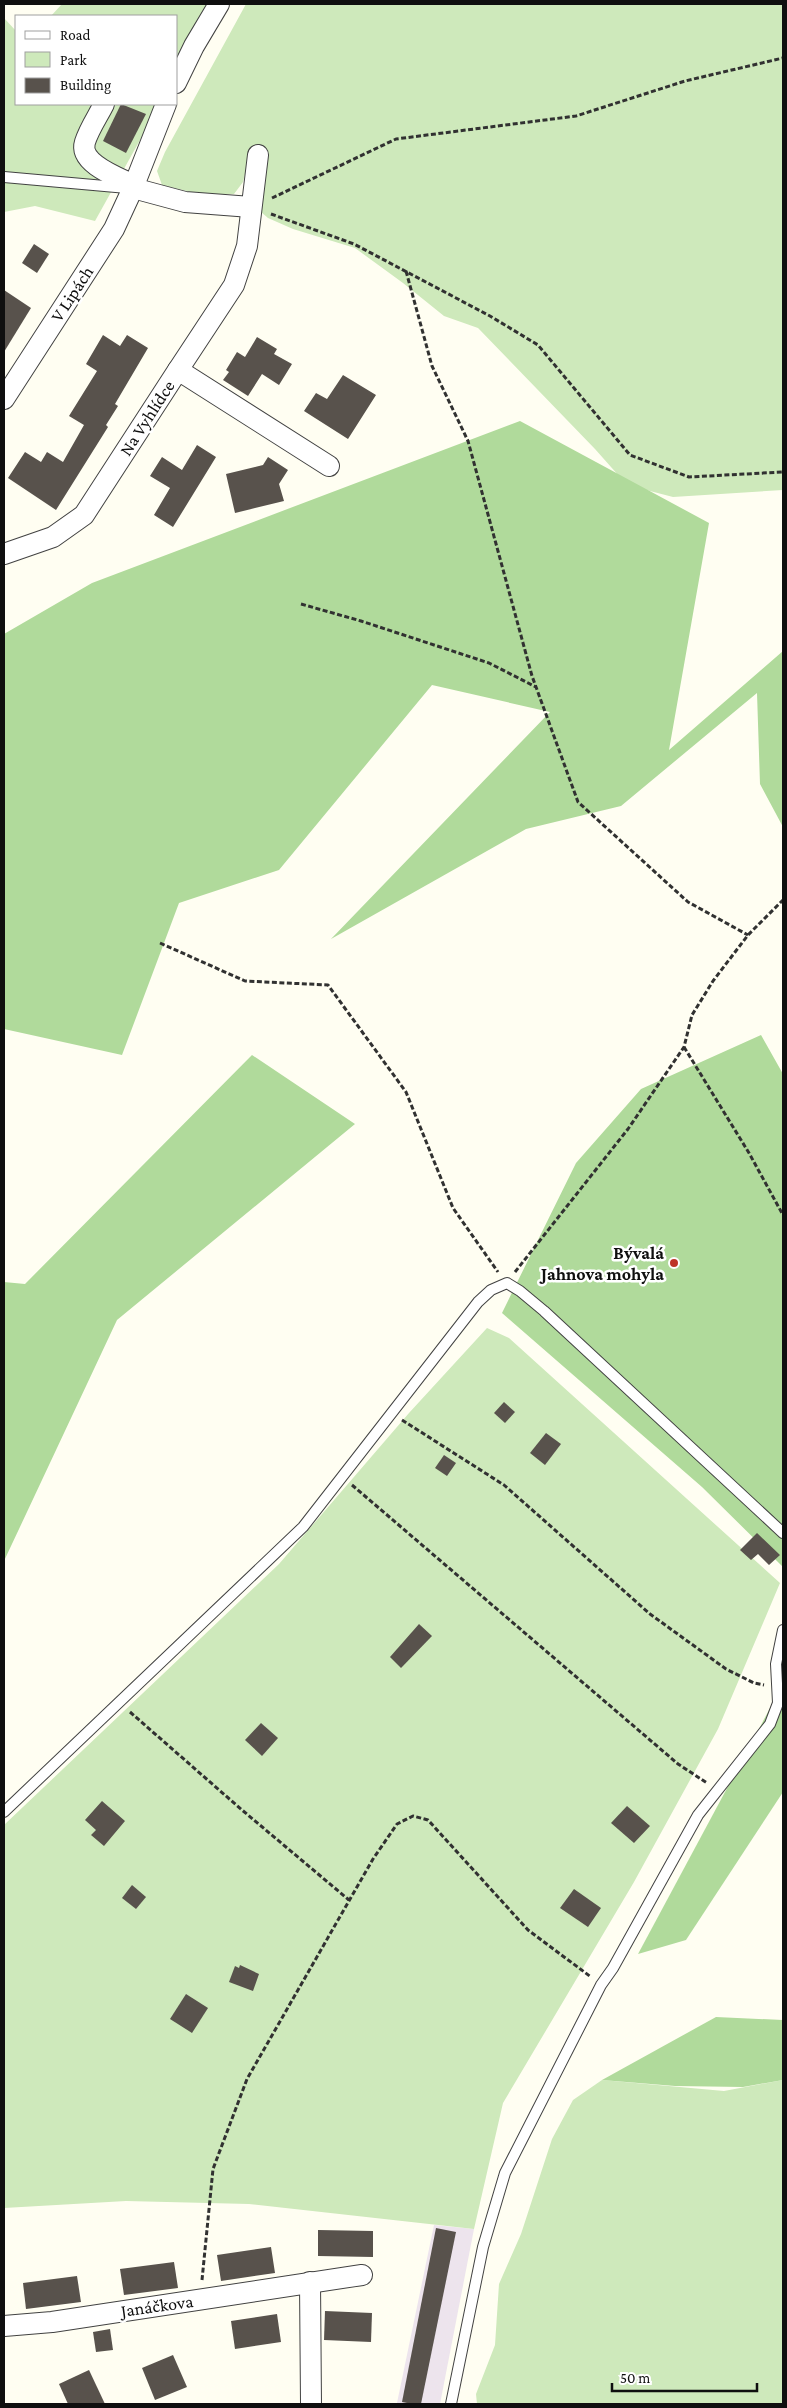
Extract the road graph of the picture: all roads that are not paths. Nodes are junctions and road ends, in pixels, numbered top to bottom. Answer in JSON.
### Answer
{"nodes":[{"id":1,"x":220,"y":4,"type":"edge"},
{"id":2,"x":178,"y":79,"type":"edge"},
{"id":3,"x":104,"y":105,"type":"edge"},
{"id":4,"x":166,"y":105,"type":"edge"},
{"id":5,"x":258,"y":155,"type":"dead end"},
{"id":6,"x":4,"y":177,"type":"edge"},
{"id":7,"x":134,"y":187,"type":"junction"},
{"id":8,"x":251,"y":207,"type":"junction"},
{"id":9,"x":178,"y":370,"type":"junction"},
{"id":10,"x":4,"y":399,"type":"edge"},
{"id":11,"x":329,"y":466,"type":"dead end"},
{"id":12,"x":4,"y":554,"type":"edge"},
{"id":13,"x":783,"y":1533,"type":"edge"},
{"id":14,"x":783,"y":1630,"type":"edge"},
{"id":15,"x":4,"y":1812,"type":"edge"},
{"id":16,"x":362,"y":2275,"type":"dead end"},
{"id":17,"x":310,"y":2282,"type":"junction"},
{"id":18,"x":4,"y":2326,"type":"edge"},
{"id":19,"x":311,"y":2404,"type":"edge"},
{"id":20,"x":451,"y":2404,"type":"edge"}],
"edges":[{"from":1,"to":2,"type":"street"},
{"from":3,"to":7,"type":"street"},
{"from":4,"to":7,"type":"street","name":"V Lipách"},
{"from":5,"to":8,"type":"street"},
{"from":6,"to":7,"type":"lane"},
{"from":7,"to":8,"type":"street"},
{"from":7,"to":10,"type":"street","name":"V Lipách"},
{"from":8,"to":9,"type":"street"},
{"from":9,"to":11,"type":"street","name":"Na Vyhlídce"},
{"from":9,"to":12,"type":"street","name":"Na Vyhlídce"},
{"from":13,"to":15,"type":"lane"},
{"from":14,"to":20,"type":"lane"},
{"from":16,"to":17,"type":"street","name":"Janáčkova"},
{"from":17,"to":18,"type":"street","name":"Janáčkova"},
{"from":17,"to":19,"type":"street"}]}
